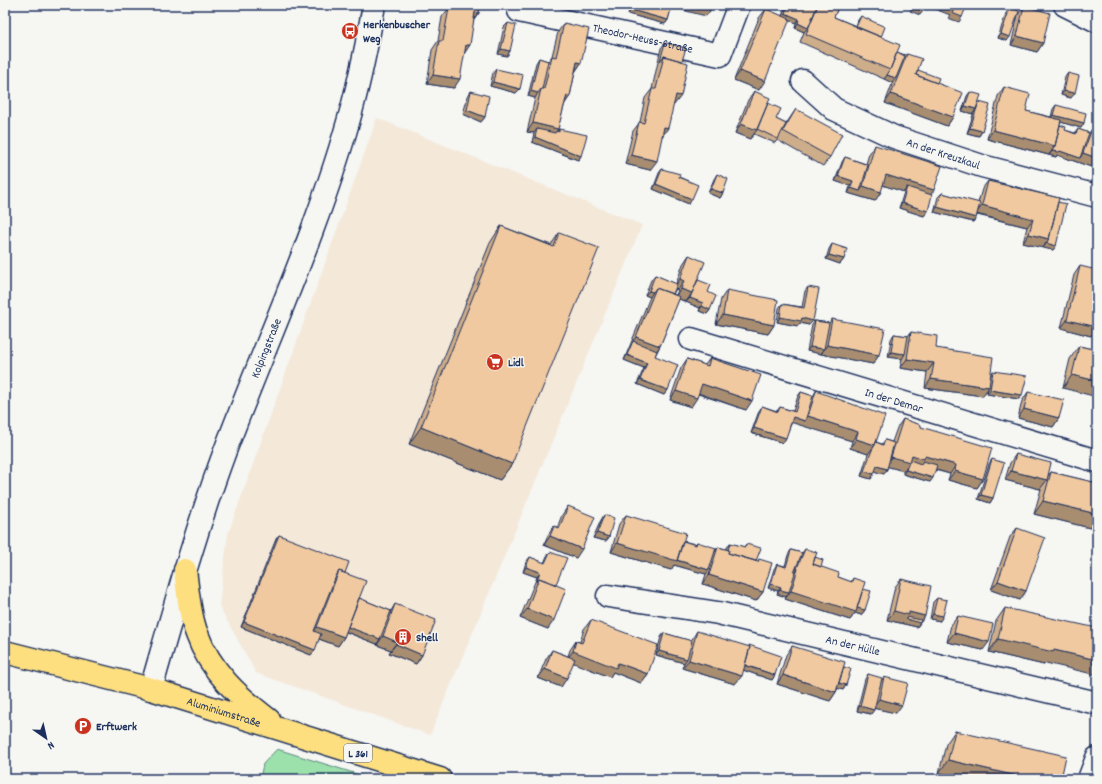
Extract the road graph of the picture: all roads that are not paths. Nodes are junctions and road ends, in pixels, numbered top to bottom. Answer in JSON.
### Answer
{"nodes":[{"id":1,"x":374,"y":5,"type":"edge"},
{"id":2,"x":520,"y":5,"type":"edge"},
{"id":3,"x":739,"y":5,"type":"edge"},
{"id":4,"x":1065,"y":5,"type":"edge"},
{"id":5,"x":1097,"y":21,"type":"edge"},
{"id":6,"x":803,"y":81,"type":"dead end"},
{"id":7,"x":1097,"y":196,"type":"edge"},
{"id":8,"x":691,"y":339,"type":"dead end"},
{"id":9,"x":1097,"y":461,"type":"edge"},
{"id":10,"x":185,"y":570,"type":"junction"},
{"id":11,"x":608,"y":596,"type":"dead end"},
{"id":12,"x":5,"y":652,"type":"edge"},
{"id":13,"x":151,"y":689,"type":"junction"},
{"id":14,"x":1097,"y":703,"type":"edge"},
{"id":15,"x":280,"y":728,"type":"junction"},
{"id":16,"x":1097,"y":758,"type":"edge"},
{"id":17,"x":440,"y":779,"type":"edge"},
{"id":18,"x":1088,"y":779,"type":"edge"}],
"edges":[{"from":1,"to":10,"type":"street","name":"Kolpingstraße"},
{"from":2,"to":3,"type":"street","name":"Theodor-Heuss-Straße"},
{"from":4,"to":5,"type":"street"},
{"from":6,"to":7,"type":"street","name":"An der Kreuzkaul"},
{"from":8,"to":9,"type":"street","name":"In der Demar"},
{"from":10,"to":13,"type":"street","name":"Kolpingstraße"},
{"from":10,"to":15,"type":"main road"},
{"from":11,"to":14,"type":"street","name":"An der Hülle"},
{"from":12,"to":13,"type":"main road","name":"Aluminiumstraße","number":"L 361"},
{"from":13,"to":15,"type":"main road","name":"Aluminiumstraße","number":"L 361"},
{"from":15,"to":17,"type":"main road","name":"Aluminiumstraße","number":"L 361"},
{"from":16,"to":18,"type":"street"}]}
